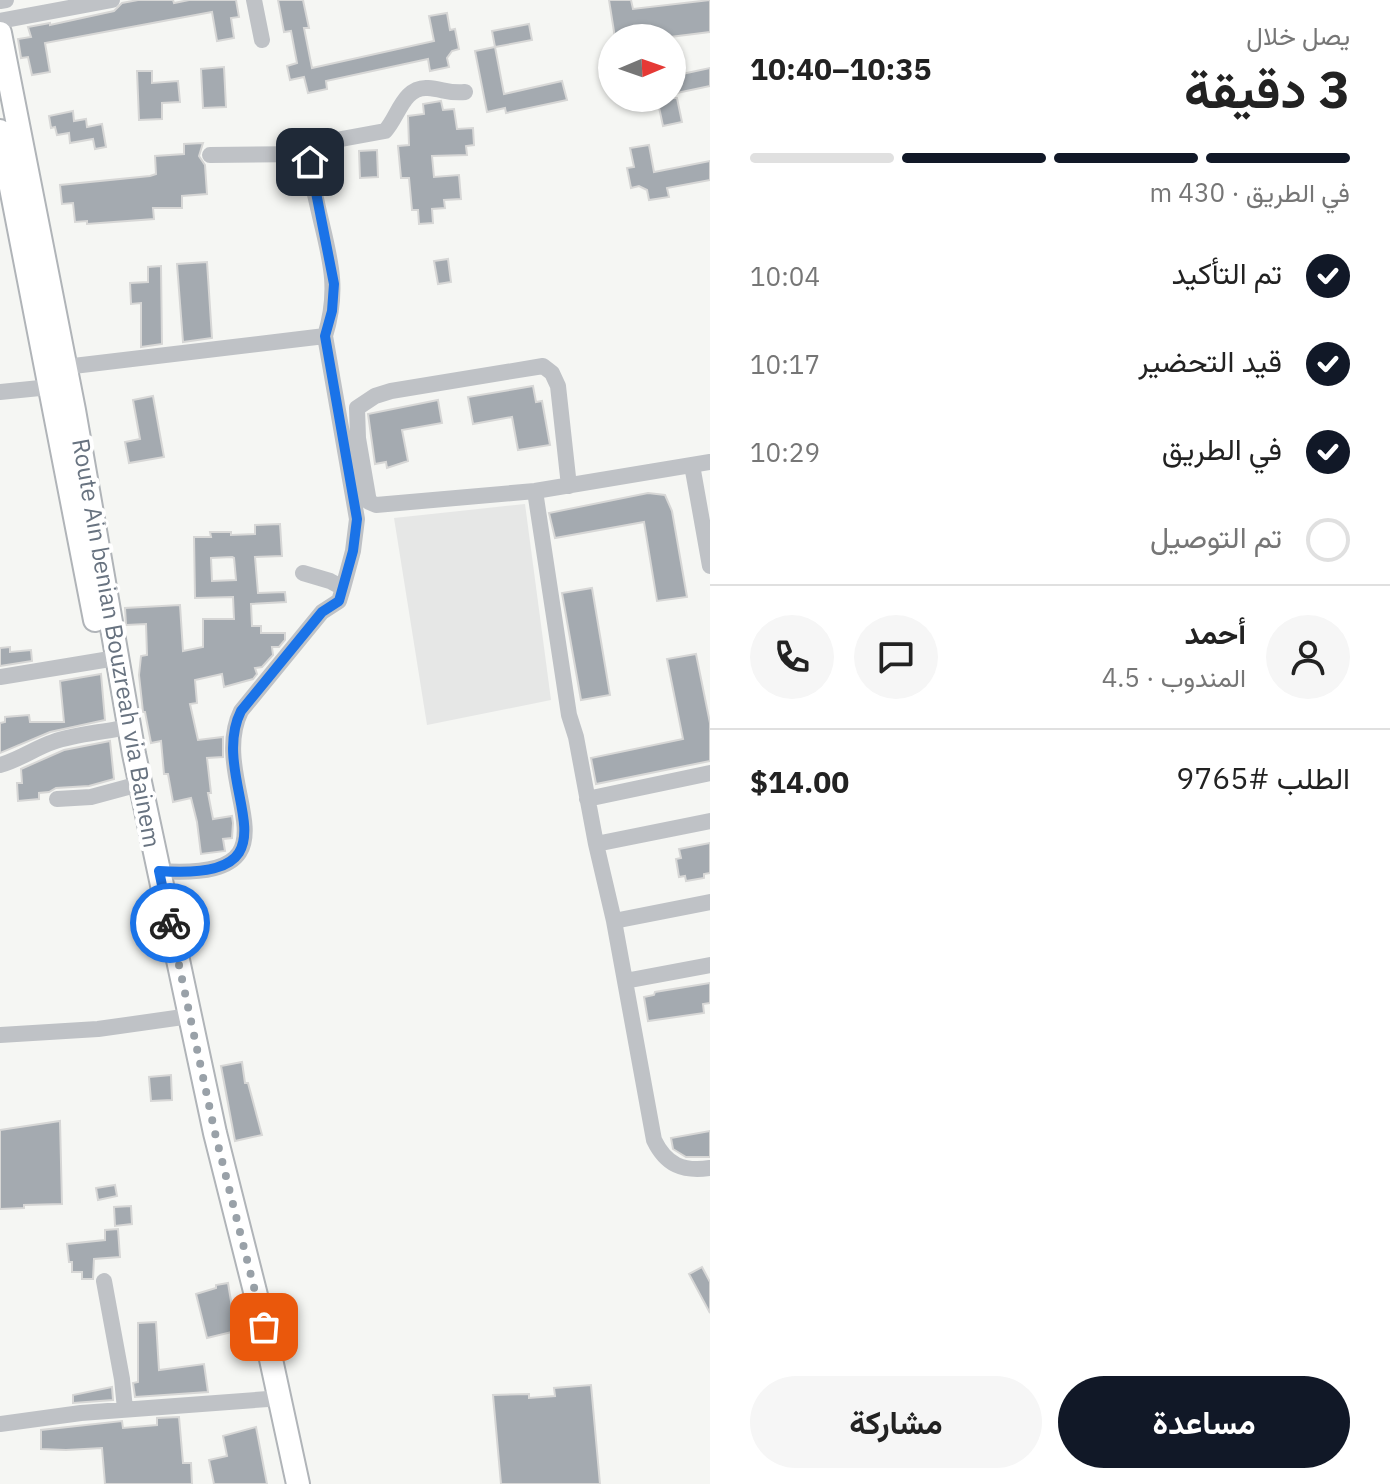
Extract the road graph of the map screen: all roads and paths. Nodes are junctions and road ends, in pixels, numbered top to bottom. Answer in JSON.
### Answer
{"nodes":[{"id":1,"x":6,"y":0,"type":"edge"},
{"id":2,"x":112,"y":0,"type":"edge"},
{"id":3,"x":254,"y":0,"type":"edge"},
{"id":4,"x":0,"y":1,"type":"edge"},
{"id":5,"x":0,"y":21,"type":"edge"},
{"id":6,"x":0,"y":33,"type":"edge"},
{"id":7,"x":262,"y":40,"type":"dead end"},
{"id":8,"x":465,"y":92,"type":"dead end"},
{"id":9,"x":0,"y":133,"type":"edge"},
{"id":10,"x":311,"y":154,"type":"junction"},
{"id":11,"x":210,"y":155,"type":"dead end"},
{"id":12,"x":325,"y":336,"type":"junction"},
{"id":13,"x":65,"y":367,"type":"junction"},
{"id":14,"x":50,"y":387,"type":"junction"},
{"id":15,"x":0,"y":392,"type":"edge"},
{"id":16,"x":710,"y":462,"type":"edge"},
{"id":17,"x":692,"y":465,"type":"junction"},
{"id":18,"x":569,"y":486,"type":"junction"},
{"id":19,"x":535,"y":491,"type":"junction"},
{"id":20,"x":369,"y":502,"type":"junction"},
{"id":21,"x":357,"y":519,"type":"junction"},
{"id":22,"x":710,"y":566,"type":"edge"},
{"id":23,"x":303,"y":573,"type":"dead end"},
{"id":24,"x":343,"y":588,"type":"junction"},
{"id":25,"x":110,"y":659,"type":"junction"},
{"id":26,"x":0,"y":677,"type":"edge"},
{"id":27,"x":117,"y":729,"type":"junction"},
{"id":28,"x":0,"y":765,"type":"edge"},
{"id":29,"x":710,"y":773,"type":"edge"},
{"id":30,"x":128,"y":787,"type":"junction"},
{"id":31,"x":57,"y":799,"type":"dead end"},
{"id":32,"x":587,"y":799,"type":"junction"},
{"id":33,"x":710,"y":821,"type":"edge"},
{"id":34,"x":596,"y":844,"type":"junction"},
{"id":35,"x":159,"y":871,"type":"junction"},
{"id":36,"x":710,"y":902,"type":"edge"},
{"id":37,"x":614,"y":921,"type":"junction"},
{"id":38,"x":710,"y":965,"type":"edge"},
{"id":39,"x":625,"y":981,"type":"junction"},
{"id":40,"x":183,"y":1018,"type":"junction"},
{"id":41,"x":0,"y":1035,"type":"edge"},
{"id":42,"x":710,"y":1168,"type":"edge"},
{"id":43,"x":104,"y":1281,"type":"dead end"},
{"id":44,"x":268,"y":1399,"type":"junction"},
{"id":45,"x":125,"y":1409,"type":"junction"},
{"id":46,"x":0,"y":1424,"type":"edge"},
{"id":47,"x":284,"y":1484,"type":"edge"},
{"id":48,"x":298,"y":1484,"type":"edge"}],
"edges":[{"from":1,"to":4,"type":"street"},
{"from":2,"to":5,"type":"street"},
{"from":3,"to":7,"type":"street"},
{"from":6,"to":13,"type":"main road","name":"Route Ain benian Bouzreah via Bainem"},
{"from":8,"to":10,"type":"street"},
{"from":9,"to":14,"type":"main road","name":"Route Ain benian Bouzreah via Bainem"},
{"from":10,"to":11,"type":"street"},
{"from":10,"to":12,"type":"street"},
{"from":12,"to":13,"type":"street"},
{"from":12,"to":21,"type":"street"},
{"from":13,"to":25,"type":"main road","name":"Route Ain benian Bouzreah via Bainem"},
{"from":14,"to":15,"type":"street"},
{"from":14,"to":25,"type":"main road","name":"Route Ain benian Bouzreah via Bainem"},
{"from":16,"to":17,"type":"street"},
{"from":17,"to":18,"type":"street"},
{"from":17,"to":22,"type":"street"},
{"from":18,"to":19,"type":"street"},
{"from":18,"to":20,"type":"street"},
{"from":19,"to":20,"type":"street"},
{"from":19,"to":32,"type":"street"},
{"from":20,"to":21,"type":"street"},
{"from":21,"to":24,"type":"street"},
{"from":23,"to":24,"type":"street"},
{"from":24,"to":35,"type":"street"},
{"from":25,"to":26,"type":"street"},
{"from":25,"to":27,"type":"main road","name":"Route Ain benian Bouzreah via Bainem"},
{"from":25,"to":35,"type":"main road","name":"Route Ain benian Bouzreah via Bainem"},
{"from":27,"to":28,"type":"street"},
{"from":27,"to":30,"type":"main road","name":"Route Ain benian Bouzreah via Bainem"},
{"from":29,"to":32,"type":"street"},
{"from":30,"to":31,"type":"street"},
{"from":30,"to":40,"type":"main road","name":"Route Ain benian Bouzreah via Bainem"},
{"from":32,"to":34,"type":"street"},
{"from":33,"to":34,"type":"street"},
{"from":34,"to":37,"type":"street"},
{"from":35,"to":40,"type":"main road","name":"Route Ain benian Bouzreah via Bainem"},
{"from":36,"to":37,"type":"street"},
{"from":37,"to":39,"type":"street"},
{"from":38,"to":39,"type":"street"},
{"from":39,"to":42,"type":"street"},
{"from":40,"to":41,"type":"street"},
{"from":40,"to":44,"type":"main road","name":"Route Ain benian Bouzreah via Bainem"},
{"from":40,"to":48,"type":"main road","name":"Route Ain benian Bouzreah via Bainem"},
{"from":43,"to":45,"type":"street"},
{"from":44,"to":45,"type":"street"},
{"from":44,"to":47,"type":"main road","name":"Route Ain benian Bouzreah via Bainem"},
{"from":45,"to":46,"type":"street"}]}
